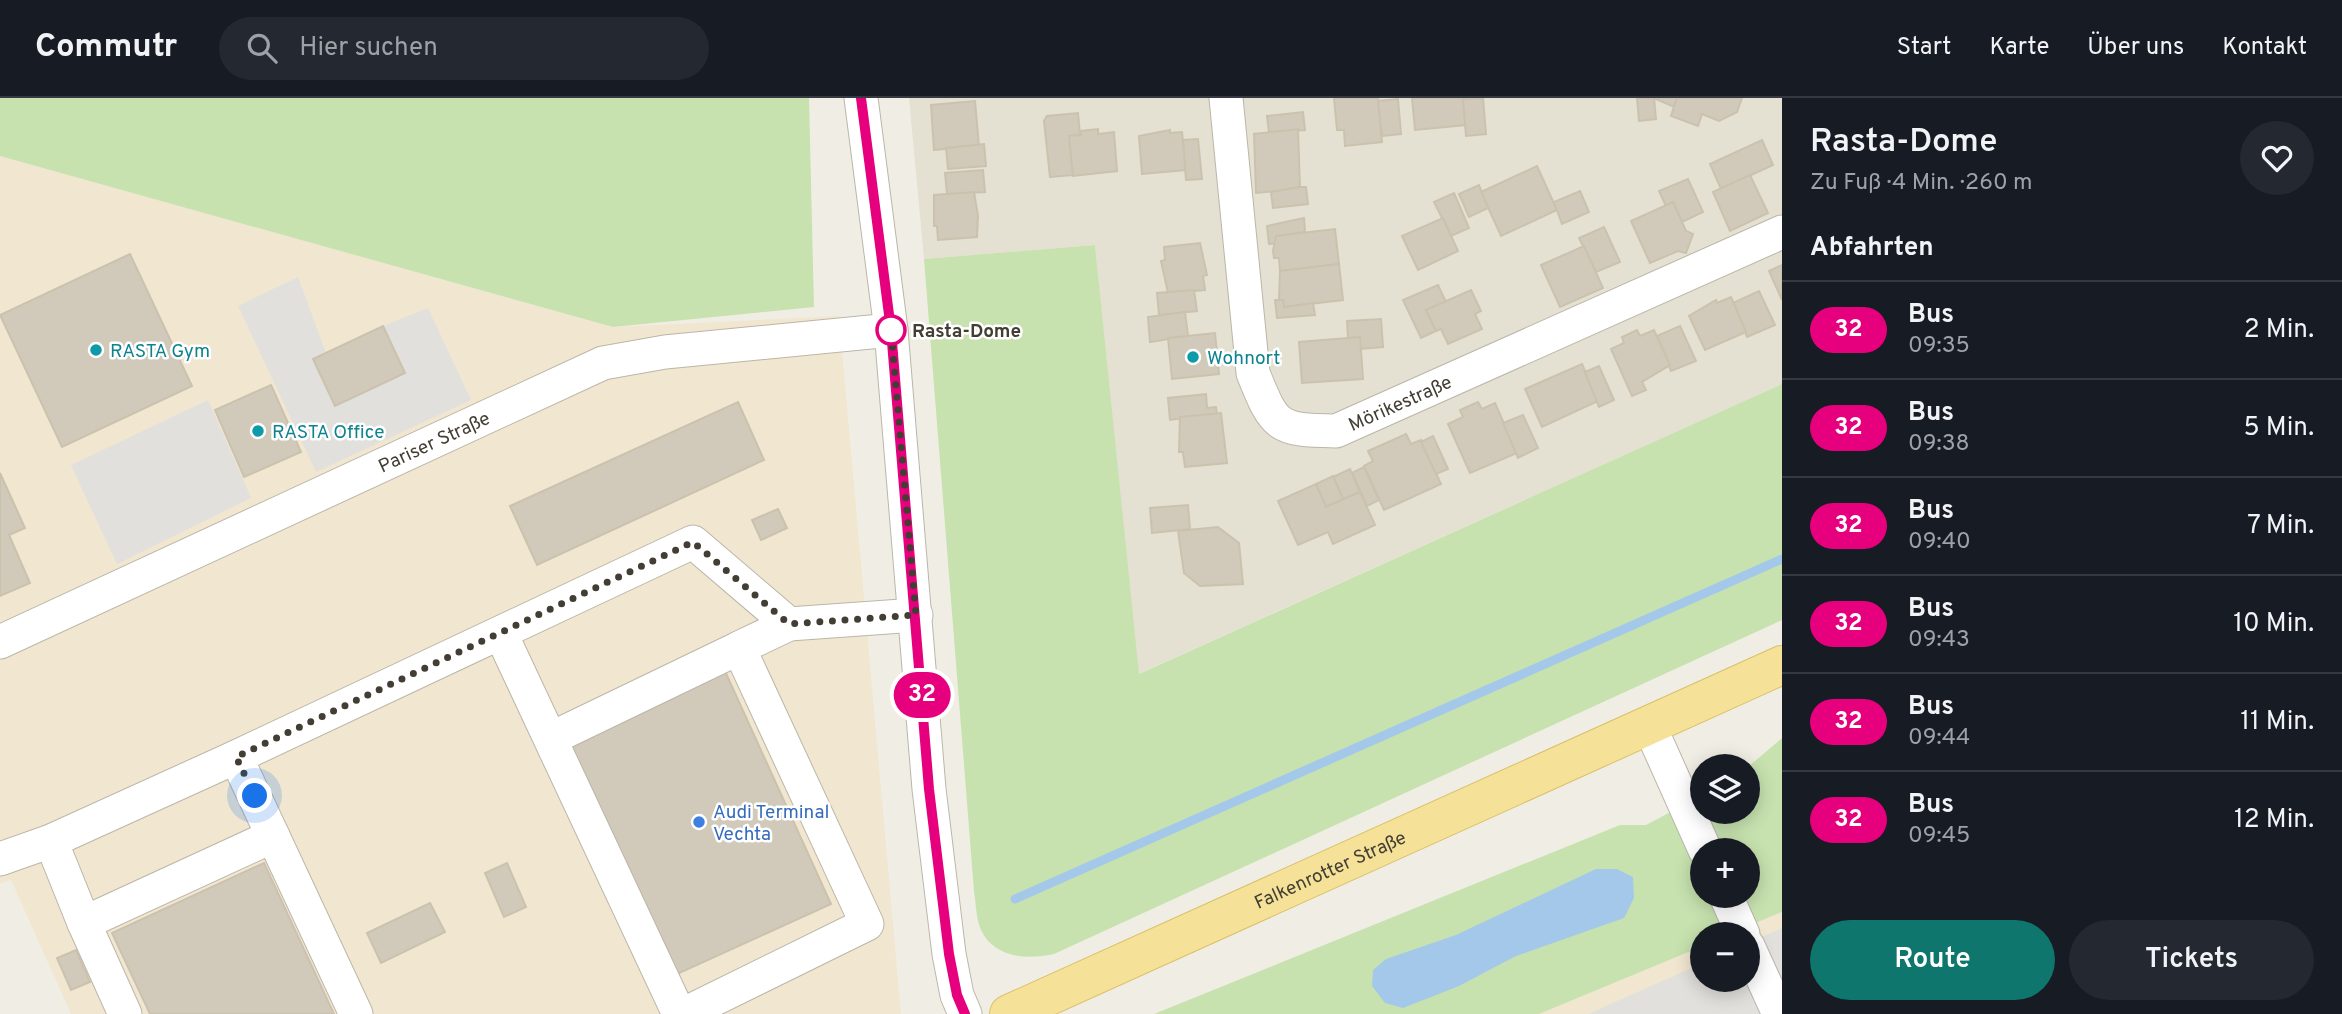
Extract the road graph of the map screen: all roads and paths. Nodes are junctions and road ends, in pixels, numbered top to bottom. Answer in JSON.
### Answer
{"nodes":[{"id":1,"x":861,"y":98,"type":"edge"},
{"id":2,"x":1226,"y":98,"type":"edge"},
{"id":3,"x":1782,"y":232,"type":"edge"},
{"id":4,"x":891,"y":330,"type":"junction"},
{"id":5,"x":916,"y":615,"type":"junction"},
{"id":6,"x":789,"y":624,"type":"junction"},
{"id":7,"x":501,"y":634,"type":"junction"},
{"id":8,"x":0,"y":642,"type":"edge"},
{"id":9,"x":739,"y":648,"type":"junction"},
{"id":10,"x":1782,"y":666,"type":"edge"},
{"id":11,"x":1650,"y":727,"type":"junction"},
{"id":12,"x":552,"y":738,"type":"junction"},
{"id":13,"x":236,"y":757,"type":"junction"},
{"id":14,"x":273,"y":836,"type":"junction"},
{"id":15,"x":1700,"y":838,"type":"edge"},
{"id":16,"x":51,"y":841,"type":"junction"},
{"id":17,"x":0,"y":859,"type":"edge"},
{"id":18,"x":84,"y":923,"type":"junction"},
{"id":19,"x":1760,"y":972,"type":"edge"},
{"id":20,"x":125,"y":1014,"type":"edge"},
{"id":21,"x":356,"y":1014,"type":"edge"},
{"id":22,"x":681,"y":1014,"type":"edge"},
{"id":23,"x":965,"y":1014,"type":"edge"},
{"id":24,"x":1009,"y":1014,"type":"edge"},
{"id":25,"x":1779,"y":1014,"type":"edge"}],
"edges":[{"from":1,"to":4,"type":"street"},
{"from":2,"to":3,"type":"street","name":"Mörikestraße"},
{"from":4,"to":5,"type":"street"},
{"from":4,"to":8,"type":"street","name":"Pariser Straße"},
{"from":5,"to":6,"type":"street"},
{"from":5,"to":23,"type":"street"},
{"from":6,"to":7,"type":"street"},
{"from":6,"to":9,"type":"street"},
{"from":7,"to":12,"type":"street"},
{"from":7,"to":13,"type":"street"},
{"from":9,"to":12,"type":"street"},
{"from":9,"to":22,"type":"street"},
{"from":10,"to":11,"type":"main road","name":"Falkenrotter Straße"},
{"from":11,"to":15,"type":"street"},
{"from":11,"to":24,"type":"main road","name":"Falkenrotter Straße"},
{"from":12,"to":22,"type":"street"},
{"from":13,"to":14,"type":"street"},
{"from":13,"to":16,"type":"street"},
{"from":14,"to":18,"type":"street"},
{"from":14,"to":21,"type":"street"},
{"from":16,"to":17,"type":"street"},
{"from":16,"to":18,"type":"street"},
{"from":18,"to":20,"type":"street"},
{"from":19,"to":25,"type":"street"}]}
